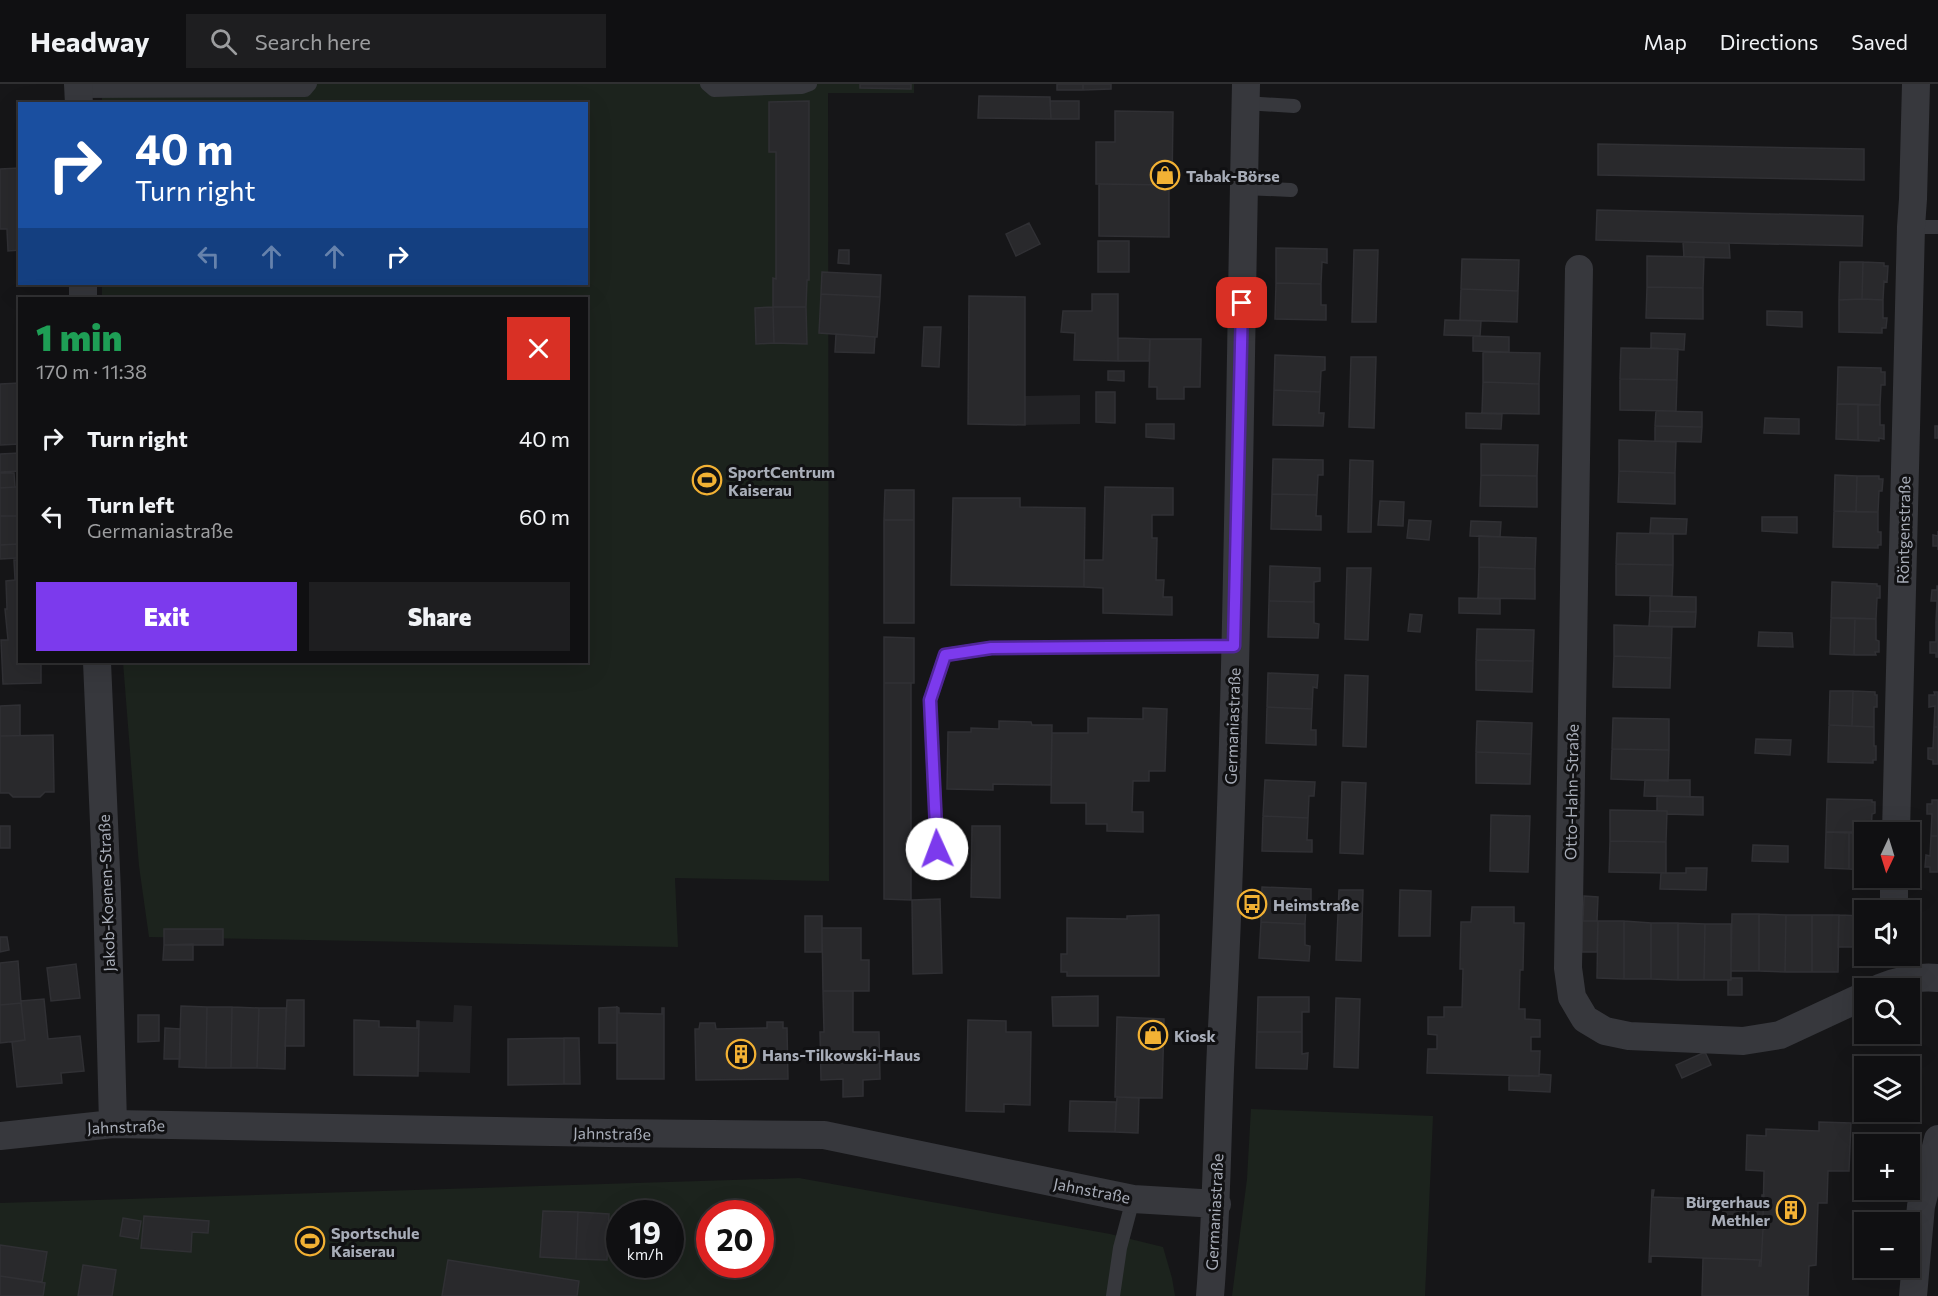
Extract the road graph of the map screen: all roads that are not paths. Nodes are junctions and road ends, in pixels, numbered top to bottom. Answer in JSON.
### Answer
{"nodes":[{"id":1,"x":310,"y":84,"type":"edge"},
{"id":2,"x":707,"y":84,"type":"edge"},
{"id":3,"x":810,"y":84,"type":"edge"},
{"id":4,"x":1916,"y":84,"type":"edge"},
{"id":5,"x":78,"y":93,"type":"edge"},
{"id":6,"x":1246,"y":93,"type":"edge"},
{"id":7,"x":1294,"y":106,"type":"dead end"},
{"id":8,"x":1244,"y":188,"type":"junction"},
{"id":9,"x":1291,"y":190,"type":"dead end"},
{"id":10,"x":1924,"y":227,"type":"edge"},
{"id":11,"x":1579,"y":269,"type":"dead end"},
{"id":12,"x":1234,"y":646,"type":"junction"},
{"id":13,"x":97,"y":663,"type":"edge"},
{"id":14,"x":1896,"y":822,"type":"edge"},
{"id":15,"x":938,"y":870,"type":"dead end"},
{"id":16,"x":1916,"y":978,"type":"edge"},
{"id":17,"x":1938,"y":978,"type":"edge"},
{"id":18,"x":1854,"y":1001,"type":"edge"},
{"id":19,"x":113,"y":1124,"type":"junction"},
{"id":20,"x":0,"y":1136,"type":"edge"},
{"id":21,"x":1938,"y":1139,"type":"edge"},
{"id":22,"x":1133,"y":1199,"type":"junction"},
{"id":23,"x":1217,"y":1204,"type":"junction"},
{"id":24,"x":1113,"y":1296,"type":"edge"},
{"id":25,"x":1210,"y":1296,"type":"edge"},
{"id":26,"x":1913,"y":1296,"type":"edge"}],
"edges":[{"from":1,"to":5,"type":"lane"},
{"from":2,"to":3,"type":"lane"},
{"from":4,"to":10,"type":"street","name":"Röntgenstraße"},
{"from":6,"to":7,"type":"lane"},
{"from":6,"to":8,"type":"street","name":"Germaniastraße"},
{"from":8,"to":9,"type":"lane"},
{"from":8,"to":12,"type":"street","name":"Germaniastraße"},
{"from":10,"to":14,"type":"street","name":"Röntgenstraße"},
{"from":11,"to":18,"type":"street","name":"Otto-Hahn-Straße"},
{"from":12,"to":15,"type":"lane"},
{"from":12,"to":23,"type":"street","name":"Germaniastraße"},
{"from":13,"to":19,"type":"street","name":"Jakob-Koenen-Straße"},
{"from":16,"to":17,"type":"street"},
{"from":19,"to":20,"type":"street","name":"Jahnstraße"},
{"from":19,"to":22,"type":"street","name":"Jahnstraße"},
{"from":21,"to":26,"type":"street"},
{"from":22,"to":23,"type":"street","name":"Jahnstraße"},
{"from":22,"to":24,"type":"lane"},
{"from":23,"to":25,"type":"street","name":"Germaniastraße"}]}
